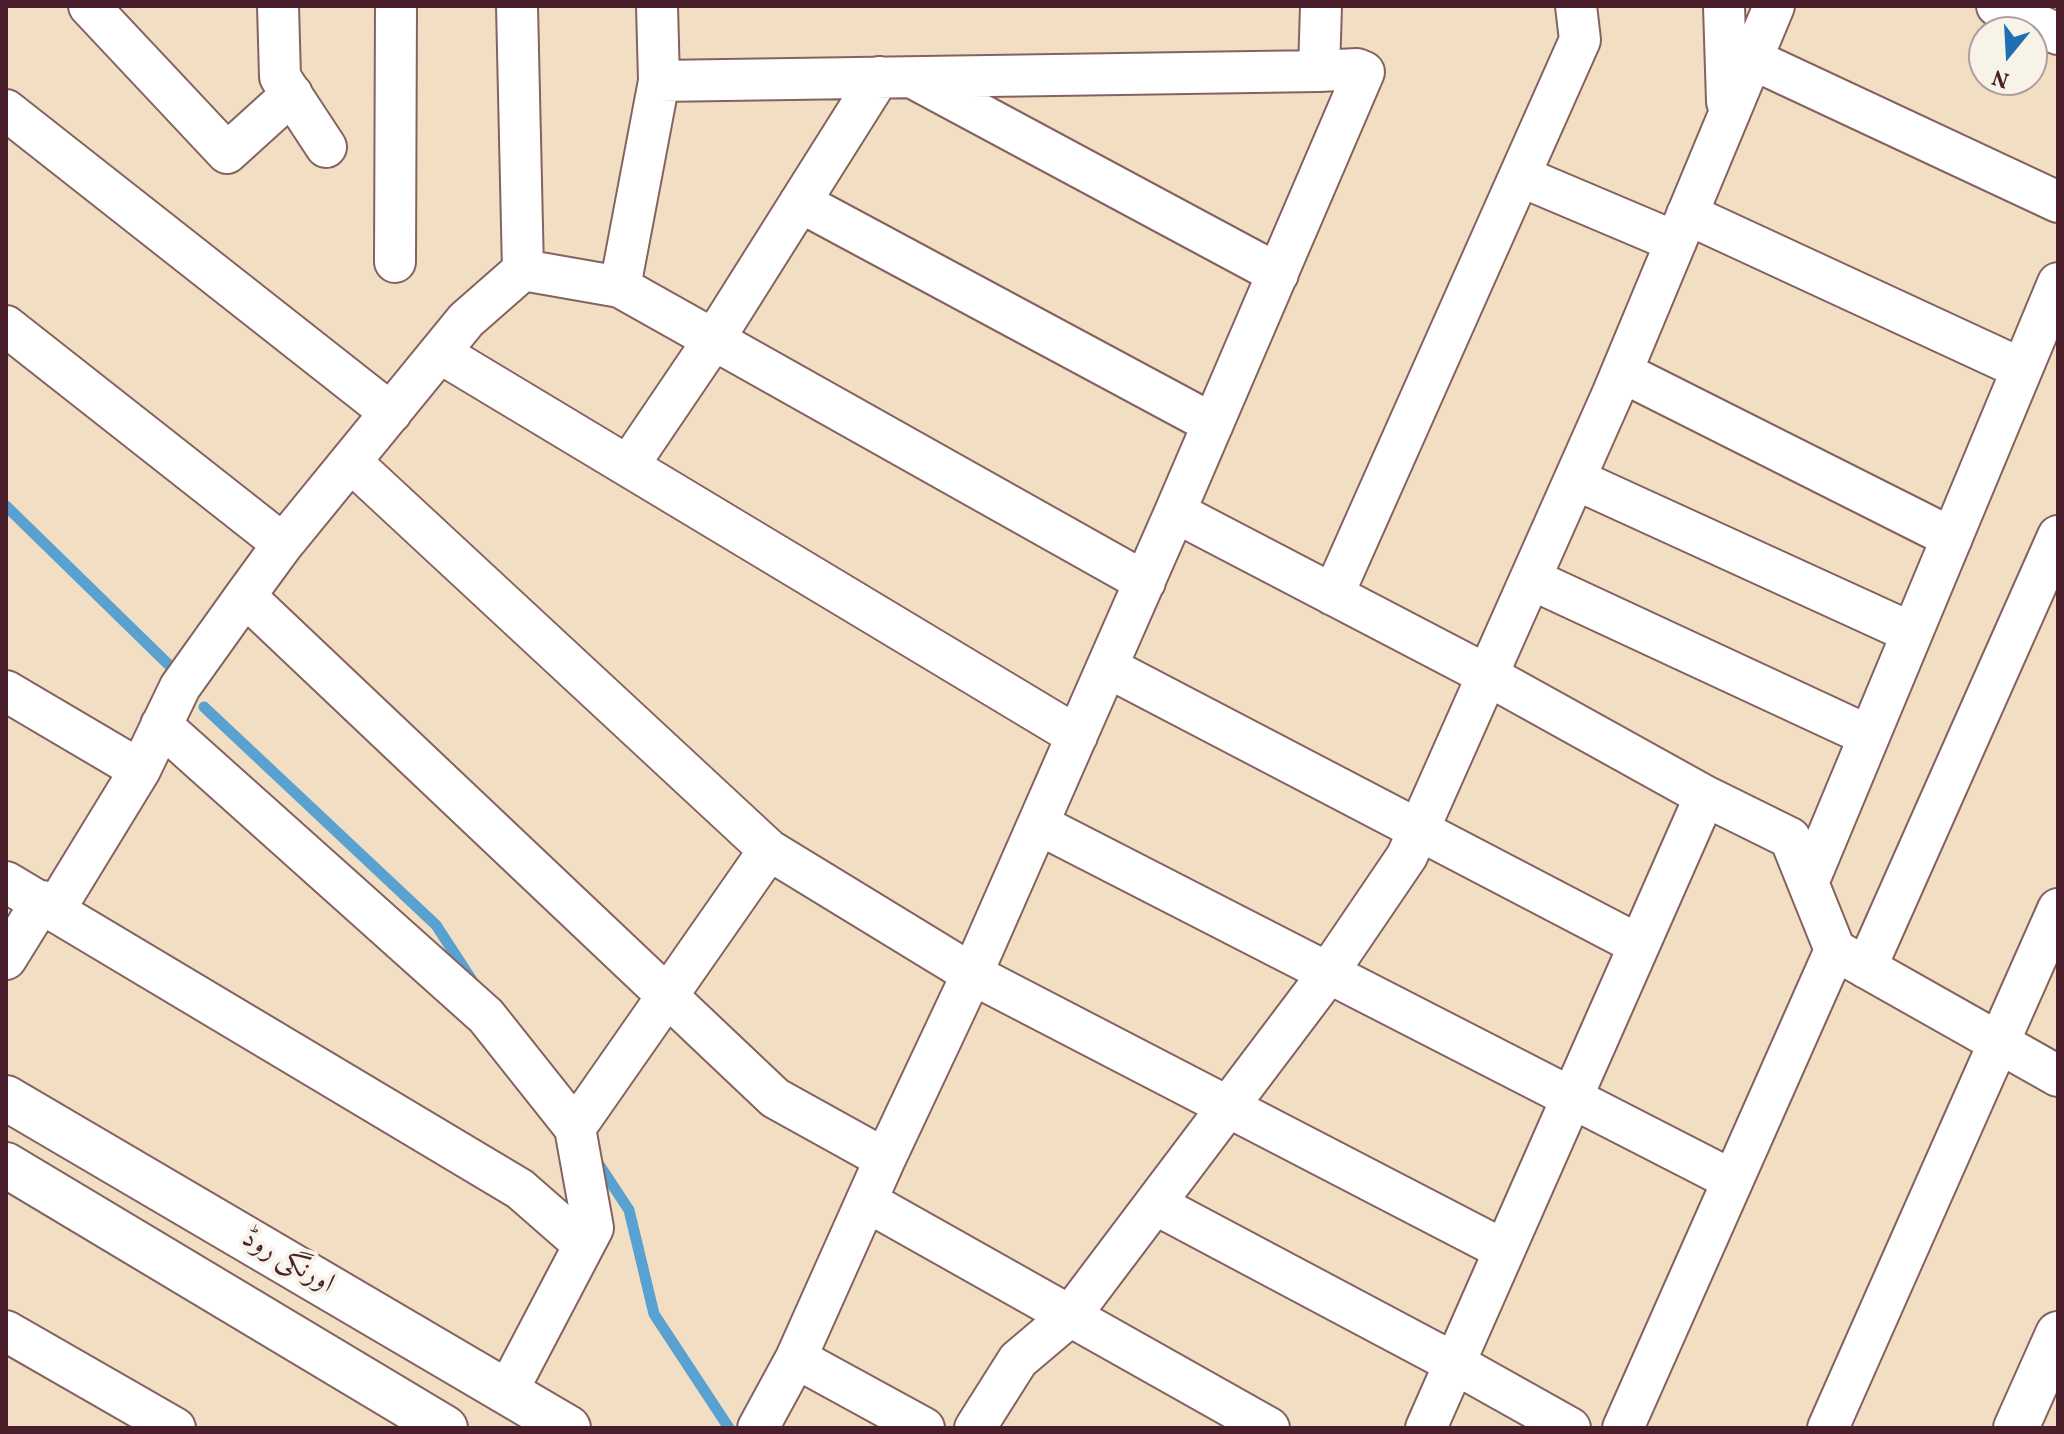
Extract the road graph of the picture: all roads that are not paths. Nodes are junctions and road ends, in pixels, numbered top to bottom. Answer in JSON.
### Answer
{"nodes":[{"id":1,"x":89,"y":6,"type":"edge"},
{"id":2,"x":278,"y":6,"type":"edge"},
{"id":3,"x":396,"y":6,"type":"edge"},
{"id":4,"x":517,"y":6,"type":"edge"},
{"id":5,"x":657,"y":6,"type":"edge"},
{"id":6,"x":1321,"y":6,"type":"edge"},
{"id":7,"x":1576,"y":6,"type":"edge"},
{"id":8,"x":1724,"y":6,"type":"edge"},
{"id":9,"x":1774,"y":6,"type":"edge"},
{"id":10,"x":1997,"y":6,"type":"edge"},
{"id":11,"x":2058,"y":34,"type":"edge"},
{"id":12,"x":1752,"y":59,"type":"junction"},
{"id":13,"x":1319,"y":71,"type":"junction"},
{"id":14,"x":895,"y":77,"type":"junction"},
{"id":15,"x":659,"y":81,"type":"junction"},
{"id":16,"x":292,"y":94,"type":"junction"},
{"id":17,"x":6,"y":110,"type":"edge"},
{"id":18,"x":1727,"y":118,"type":"junction"},
{"id":19,"x":326,"y":147,"type":"dead end"},
{"id":20,"x":1520,"y":176,"type":"junction"},
{"id":21,"x":800,"y":202,"type":"junction"},
{"id":22,"x":2058,"y":202,"type":"edge"},
{"id":23,"x":1681,"y":228,"type":"junction"},
{"id":24,"x":395,"y":262,"type":"dead end"},
{"id":25,"x":523,"y":270,"type":"junction"},
{"id":26,"x":1278,"y":274,"type":"junction"},
{"id":27,"x":2058,"y":283,"type":"edge"},
{"id":28,"x":620,"y":287,"type":"junction"},
{"id":29,"x":6,"y":326,"type":"edge"},
{"id":30,"x":714,"y":339,"type":"junction"},
{"id":31,"x":440,"y":353,"type":"junction"},
{"id":32,"x":2022,"y":369,"type":"junction"},
{"id":33,"x":1622,"y":372,"type":"junction"},
{"id":34,"x":391,"y":413,"type":"junction"},
{"id":35,"x":1213,"y":424,"type":"junction"},
{"id":36,"x":351,"y":462,"type":"junction"},
{"id":37,"x":628,"y":466,"type":"junction"},
{"id":38,"x":1575,"y":479,"type":"junction"},
{"id":39,"x":1175,"y":512,"type":"junction"},
{"id":40,"x":2058,"y":536,"type":"edge"},
{"id":41,"x":1952,"y":538,"type":"junction"},
{"id":42,"x":283,"y":544,"type":"junction"},
{"id":43,"x":1531,"y":579,"type":"junction"},
{"id":44,"x":1145,"y":582,"type":"junction"},
{"id":45,"x":1333,"y":595,"type":"junction"},
{"id":46,"x":245,"y":596,"type":"junction"},
{"id":47,"x":1912,"y":633,"type":"junction"},
{"id":48,"x":1107,"y":667,"type":"junction"},
{"id":49,"x":1487,"y":675,"type":"junction"},
{"id":50,"x":6,"y":691,"type":"edge"},
{"id":51,"x":161,"y":725,"type":"junction"},
{"id":52,"x":1077,"y":736,"type":"junction"},
{"id":53,"x":1869,"y":736,"type":"junction"},
{"id":54,"x":140,"y":770,"type":"junction"},
{"id":55,"x":1705,"y":796,"type":"junction"},
{"id":56,"x":1038,"y":824,"type":"junction"},
{"id":57,"x":1419,"y":830,"type":"junction"},
{"id":58,"x":769,"y":850,"type":"junction"},
{"id":59,"x":6,"y":882,"type":"edge"},
{"id":60,"x":1808,"y":883,"type":"junction"},
{"id":61,"x":49,"y":905,"type":"junction"},
{"id":62,"x":2058,"y":909,"type":"edge"},
{"id":63,"x":1639,"y":945,"type":"junction"},
{"id":64,"x":6,"y":959,"type":"edge"},
{"id":65,"x":1850,"y":959,"type":"junction"},
{"id":66,"x":1328,"y":973,"type":"junction"},
{"id":67,"x":972,"y":974,"type":"junction"},
{"id":68,"x":667,"y":994,"type":"junction"},
{"id":69,"x":1999,"y":1042,"type":"junction"},
{"id":70,"x":2058,"y":1076,"type":"edge"},
{"id":71,"x":1572,"y":1097,"type":"junction"},
{"id":72,"x":6,"y":1098,"type":"edge"},
{"id":73,"x":1227,"y":1108,"type":"junction"},
{"id":74,"x":575,"y":1128,"type":"junction"},
{"id":75,"x":885,"y":1159,"type":"junction"},
{"id":76,"x":6,"y":1165,"type":"edge"},
{"id":77,"x":1732,"y":1180,"type":"junction"},
{"id":78,"x":866,"y":1201,"type":"junction"},
{"id":79,"x":1155,"y":1204,"type":"junction"},
{"id":80,"x":584,"y":1245,"type":"junction"},
{"id":81,"x":1504,"y":1250,"type":"junction"},
{"id":82,"x":1070,"y":1316,"type":"junction"},
{"id":83,"x":6,"y":1331,"type":"edge"},
{"id":84,"x":2058,"y":1334,"type":"edge"},
{"id":85,"x":796,"y":1358,"type":"junction"},
{"id":86,"x":1454,"y":1363,"type":"junction"},
{"id":87,"x":507,"y":1392,"type":"junction"},
{"id":88,"x":153,"y":1423,"type":"edge"},
{"id":89,"x":445,"y":1428,"type":"edge"},
{"id":90,"x":568,"y":1428,"type":"edge"},
{"id":91,"x":758,"y":1428,"type":"edge"},
{"id":92,"x":924,"y":1428,"type":"edge"},
{"id":93,"x":975,"y":1428,"type":"edge"},
{"id":94,"x":1269,"y":1428,"type":"edge"},
{"id":95,"x":1426,"y":1428,"type":"edge"},
{"id":96,"x":1570,"y":1428,"type":"edge"},
{"id":97,"x":1623,"y":1428,"type":"edge"},
{"id":98,"x":1828,"y":1428,"type":"edge"},
{"id":99,"x":2016,"y":1428,"type":"edge"}],
"edges":[{"from":1,"to":16,"type":"street"},
{"from":2,"to":16,"type":"street"},
{"from":3,"to":24,"type":"street"},
{"from":4,"to":25,"type":"street"},
{"from":5,"to":15,"type":"street"},
{"from":6,"to":13,"type":"street"},
{"from":7,"to":20,"type":"street"},
{"from":8,"to":18,"type":"street"},
{"from":9,"to":12,"type":"street"},
{"from":10,"to":11,"type":"street"},
{"from":12,"to":18,"type":"street"},
{"from":12,"to":22,"type":"street"},
{"from":13,"to":14,"type":"street"},
{"from":13,"to":26,"type":"street"},
{"from":14,"to":15,"type":"street"},
{"from":14,"to":21,"type":"street"},
{"from":14,"to":26,"type":"street"},
{"from":15,"to":28,"type":"street"},
{"from":16,"to":19,"type":"street"},
{"from":17,"to":34,"type":"street"},
{"from":18,"to":23,"type":"street"},
{"from":20,"to":23,"type":"street"},
{"from":20,"to":45,"type":"street"},
{"from":21,"to":30,"type":"street"},
{"from":21,"to":35,"type":"street"},
{"from":23,"to":32,"type":"street"},
{"from":23,"to":33,"type":"street"},
{"from":25,"to":28,"type":"street"},
{"from":25,"to":31,"type":"street"},
{"from":26,"to":35,"type":"street"},
{"from":27,"to":32,"type":"street"},
{"from":28,"to":30,"type":"street"},
{"from":29,"to":42,"type":"street"},
{"from":30,"to":37,"type":"street"},
{"from":30,"to":44,"type":"street"},
{"from":31,"to":34,"type":"street"},
{"from":31,"to":37,"type":"street"},
{"from":32,"to":41,"type":"street"},
{"from":33,"to":38,"type":"street"},
{"from":33,"to":41,"type":"street"},
{"from":34,"to":36,"type":"street"},
{"from":35,"to":39,"type":"street"},
{"from":36,"to":42,"type":"street"},
{"from":36,"to":58,"type":"street"},
{"from":37,"to":52,"type":"street"},
{"from":38,"to":43,"type":"street"},
{"from":38,"to":47,"type":"street"},
{"from":39,"to":44,"type":"street"},
{"from":39,"to":45,"type":"street"},
{"from":40,"to":65,"type":"street"},
{"from":41,"to":47,"type":"street"},
{"from":42,"to":46,"type":"street"},
{"from":43,"to":49,"type":"street"},
{"from":43,"to":53,"type":"street"},
{"from":44,"to":48,"type":"street"},
{"from":45,"to":49,"type":"street"},
{"from":46,"to":51,"type":"street"},
{"from":46,"to":68,"type":"street"},
{"from":47,"to":53,"type":"street"},
{"from":48,"to":52,"type":"street"},
{"from":48,"to":57,"type":"street"},
{"from":49,"to":55,"type":"street"},
{"from":49,"to":57,"type":"street"},
{"from":50,"to":54,"type":"street"},
{"from":51,"to":54,"type":"street"},
{"from":51,"to":74,"type":"street"},
{"from":52,"to":56,"type":"street"},
{"from":53,"to":60,"type":"street"},
{"from":54,"to":61,"type":"street"},
{"from":55,"to":60,"type":"street"},
{"from":55,"to":63,"type":"street"},
{"from":56,"to":66,"type":"street"},
{"from":56,"to":67,"type":"street"},
{"from":57,"to":63,"type":"street"},
{"from":57,"to":66,"type":"street"},
{"from":58,"to":67,"type":"street"},
{"from":58,"to":68,"type":"street"},
{"from":59,"to":61,"type":"street"},
{"from":60,"to":65,"type":"street"},
{"from":61,"to":64,"type":"street"},
{"from":61,"to":80,"type":"street"},
{"from":62,"to":69,"type":"street"},
{"from":63,"to":71,"type":"street"},
{"from":65,"to":69,"type":"street"},
{"from":65,"to":77,"type":"street"},
{"from":66,"to":71,"type":"street"},
{"from":66,"to":73,"type":"street"},
{"from":67,"to":73,"type":"street"},
{"from":67,"to":75,"type":"street"},
{"from":68,"to":74,"type":"street"},
{"from":68,"to":75,"type":"street"},
{"from":69,"to":70,"type":"street"},
{"from":69,"to":98,"type":"street"},
{"from":71,"to":77,"type":"street"},
{"from":71,"to":81,"type":"street"},
{"from":72,"to":87,"type":"main road","name":"اورنگی روڈ"},
{"from":73,"to":79,"type":"street"},
{"from":73,"to":81,"type":"street"},
{"from":74,"to":80,"type":"street"},
{"from":75,"to":78,"type":"street"},
{"from":76,"to":89,"type":"main road"},
{"from":77,"to":97,"type":"street"},
{"from":78,"to":82,"type":"street"},
{"from":78,"to":85,"type":"street"},
{"from":79,"to":82,"type":"street"},
{"from":79,"to":86,"type":"street"},
{"from":80,"to":87,"type":"street"},
{"from":81,"to":86,"type":"street"},
{"from":82,"to":93,"type":"street"},
{"from":82,"to":94,"type":"street"},
{"from":83,"to":88,"type":"street"},
{"from":84,"to":99,"type":"main road"},
{"from":85,"to":91,"type":"street"},
{"from":85,"to":92,"type":"street"},
{"from":86,"to":95,"type":"street"},
{"from":86,"to":96,"type":"street"},
{"from":87,"to":90,"type":"main road","name":"اورنگی روڈ"}]}
